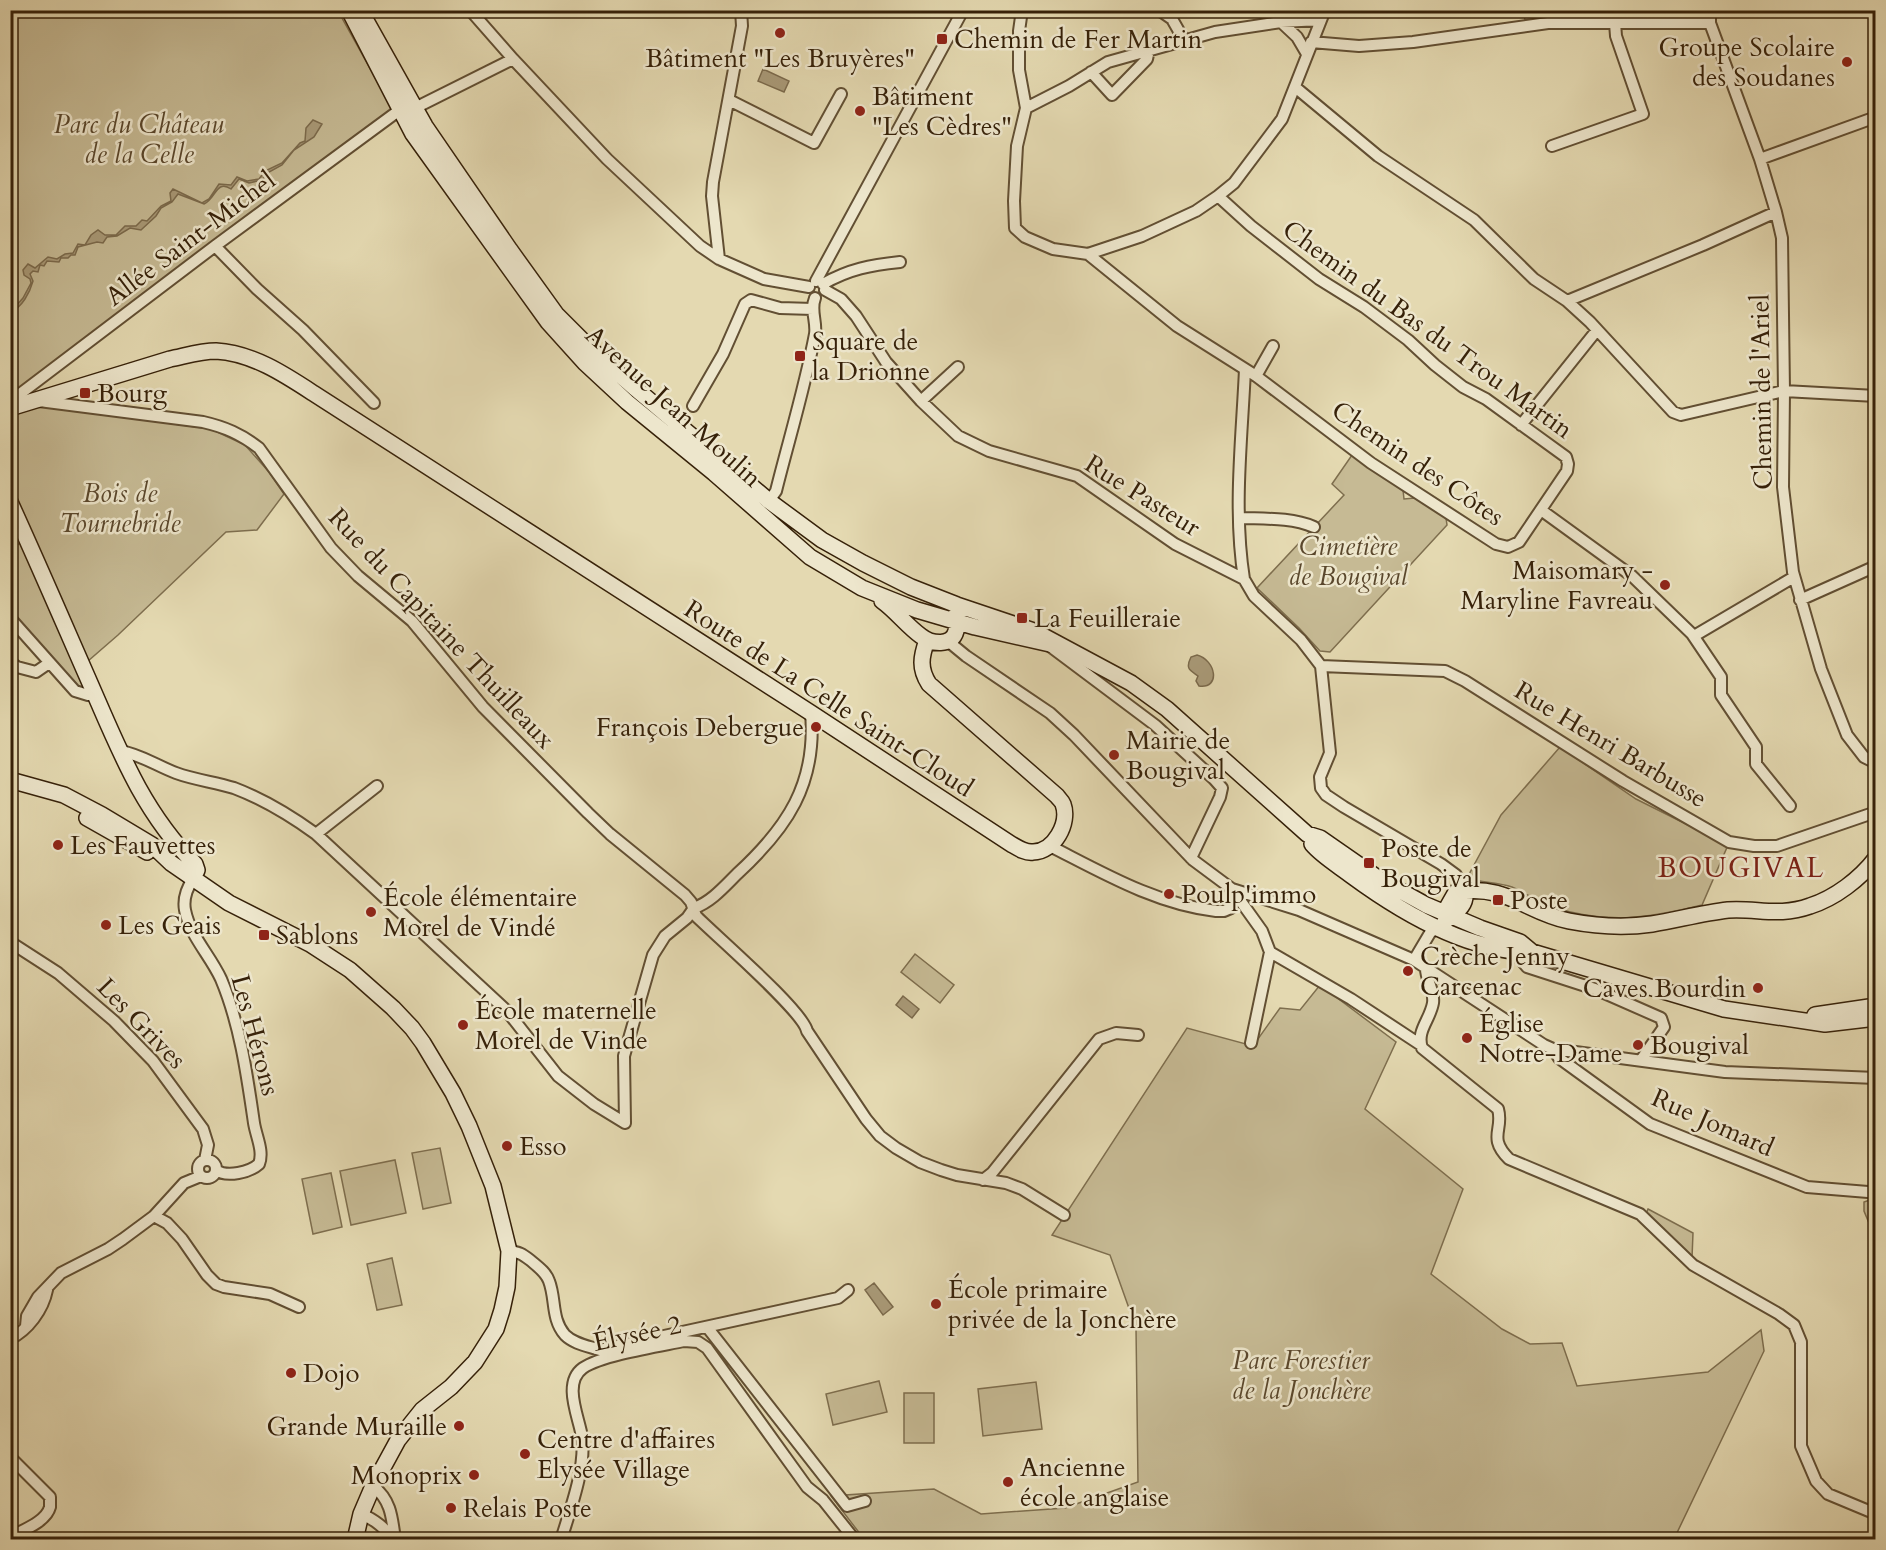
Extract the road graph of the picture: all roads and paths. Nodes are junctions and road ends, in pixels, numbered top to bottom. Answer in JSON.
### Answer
{"nodes":[{"id":1,"x":349,"y":10,"type":"edge"},
{"id":2,"x":360,"y":10,"type":"edge"},
{"id":3,"x":470,"y":10,"type":"edge"},
{"id":4,"x":741,"y":10,"type":"edge"},
{"id":5,"x":963,"y":10,"type":"edge"},
{"id":6,"x":1022,"y":10,"type":"edge"},
{"id":7,"x":1159,"y":10,"type":"edge"},
{"id":8,"x":1710,"y":10,"type":"edge"},
{"id":9,"x":1323,"y":15,"type":"edge"},
{"id":10,"x":1281,"y":22,"type":"junction"},
{"id":11,"x":1615,"y":23,"type":"junction"},
{"id":12,"x":1710,"y":23,"type":"junction"},
{"id":13,"x":1184,"y":40,"type":"junction"},
{"id":14,"x":1311,"y":42,"type":"junction"},
{"id":15,"x":1149,"y":50,"type":"junction"},
{"id":16,"x":1307,"y":54,"type":"junction"},
{"id":17,"x":513,"y":59,"type":"junction"},
{"id":18,"x":1091,"y":72,"type":"junction"},
{"id":19,"x":1295,"y":87,"type":"junction"},
{"id":20,"x":841,"y":94,"type":"dead end"},
{"id":21,"x":729,"y":100,"type":"junction"},
{"id":22,"x":1026,"y":108,"type":"junction"},
{"id":23,"x":408,"y":109,"type":"junction"},
{"id":24,"x":1875,"y":117,"type":"edge"},
{"id":25,"x":1552,"y":146,"type":"dead end"},
{"id":26,"x":1760,"y":159,"type":"junction"},
{"id":27,"x":1218,"y":196,"type":"junction"},
{"id":28,"x":1776,"y":212,"type":"junction"},
{"id":29,"x":215,"y":246,"type":"junction"},
{"id":30,"x":1088,"y":254,"type":"junction"},
{"id":31,"x":719,"y":259,"type":"junction"},
{"id":32,"x":900,"y":262,"type":"dead end"},
{"id":33,"x":818,"y":286,"type":"junction"},
{"id":34,"x":1567,"y":301,"type":"junction"},
{"id":35,"x":814,"y":304,"type":"junction"},
{"id":36,"x":1597,"y":330,"type":"junction"},
{"id":37,"x":1273,"y":346,"type":"dead end"},
{"id":38,"x":958,"y":367,"type":"dead end"},
{"id":39,"x":1245,"y":369,"type":"junction"},
{"id":40,"x":1256,"y":376,"type":"junction"},
{"id":41,"x":1784,"y":391,"type":"junction"},
{"id":42,"x":1875,"y":396,"type":"edge"},
{"id":43,"x":38,"y":401,"type":"junction"},
{"id":44,"x":921,"y":401,"type":"junction"},
{"id":45,"x":374,"y":403,"type":"dead end"},
{"id":46,"x":693,"y":406,"type":"dead end"},
{"id":47,"x":10,"y":408,"type":"edge"},
{"id":48,"x":1521,"y":425,"type":"junction"},
{"id":49,"x":769,"y":501,"type":"junction"},
{"id":50,"x":10,"y":502,"type":"edge"},
{"id":51,"x":1541,"y":510,"type":"junction"},
{"id":52,"x":1239,"y":518,"type":"junction"},
{"id":53,"x":1314,"y":527,"type":"dead end"},
{"id":54,"x":1875,"y":566,"type":"edge"},
{"id":55,"x":1794,"y":578,"type":"junction"},
{"id":56,"x":1244,"y":579,"type":"junction"},
{"id":57,"x":862,"y":588,"type":"junction"},
{"id":58,"x":924,"y":592,"type":"junction"},
{"id":59,"x":1800,"y":600,"type":"junction"},
{"id":60,"x":957,"y":605,"type":"junction"},
{"id":61,"x":917,"y":610,"type":"junction"},
{"id":62,"x":10,"y":618,"type":"edge"},
{"id":63,"x":911,"y":627,"type":"junction"},
{"id":64,"x":954,"y":632,"type":"junction"},
{"id":65,"x":1694,"y":636,"type":"junction"},
{"id":66,"x":927,"y":640,"type":"junction"},
{"id":67,"x":1047,"y":644,"type":"junction"},
{"id":68,"x":1064,"y":648,"type":"junction"},
{"id":69,"x":10,"y":662,"type":"edge"},
{"id":70,"x":50,"y":663,"type":"junction"},
{"id":71,"x":1325,"y":666,"type":"junction"},
{"id":72,"x":1131,"y":683,"type":"junction"},
{"id":73,"x":1105,"y":689,"type":"junction"},
{"id":74,"x":94,"y":692,"type":"junction"},
{"id":75,"x":811,"y":713,"type":"junction"},
{"id":76,"x":120,"y":751,"type":"junction"},
{"id":77,"x":1875,"y":763,"type":"edge"},
{"id":78,"x":10,"y":780,"type":"edge"},
{"id":79,"x":377,"y":786,"type":"dead end"},
{"id":80,"x":10,"y":790,"type":"edge"},
{"id":81,"x":1791,"y":806,"type":"dead end"},
{"id":82,"x":1875,"y":812,"type":"edge"},
{"id":83,"x":316,"y":834,"type":"junction"},
{"id":84,"x":1307,"y":834,"type":"junction"},
{"id":85,"x":1050,"y":846,"type":"junction"},
{"id":86,"x":1191,"y":858,"type":"junction"},
{"id":87,"x":1875,"y":858,"type":"edge"},
{"id":88,"x":171,"y":863,"type":"junction"},
{"id":89,"x":193,"y":879,"type":"junction"},
{"id":90,"x":1232,"y":889,"type":"junction"},
{"id":91,"x":1465,"y":891,"type":"junction"},
{"id":92,"x":694,"y":908,"type":"junction"},
{"id":93,"x":1231,"y":908,"type":"dead end"},
{"id":94,"x":1450,"y":916,"type":"junction"},
{"id":95,"x":1436,"y":928,"type":"junction"},
{"id":96,"x":10,"y":942,"type":"edge"},
{"id":97,"x":1270,"y":952,"type":"junction"},
{"id":98,"x":1514,"y":952,"type":"junction"},
{"id":99,"x":1532,"y":952,"type":"junction"},
{"id":100,"x":1414,"y":960,"type":"junction"},
{"id":101,"x":1426,"y":967,"type":"junction"},
{"id":102,"x":1875,"y":1006,"type":"edge"},
{"id":103,"x":1875,"y":1018,"type":"edge"},
{"id":104,"x":1791,"y":1019,"type":"junction"},
{"id":105,"x":1138,"y":1035,"type":"dead end"},
{"id":106,"x":1251,"y":1043,"type":"dead end"},
{"id":107,"x":1420,"y":1045,"type":"junction"},
{"id":108,"x":1553,"y":1048,"type":"junction"},
{"id":109,"x":1641,"y":1060,"type":"junction"},
{"id":110,"x":1875,"y":1078,"type":"edge"},
{"id":111,"x":205,"y":1160,"type":"junction"},
{"id":112,"x":216,"y":1170,"type":"junction"},
{"id":113,"x":201,"y":1176,"type":"junction"},
{"id":114,"x":983,"y":1180,"type":"junction"},
{"id":115,"x":1875,"y":1190,"type":"edge"},
{"id":116,"x":1064,"y":1215,"type":"dead end"},
{"id":117,"x":154,"y":1216,"type":"junction"},
{"id":118,"x":509,"y":1251,"type":"junction"},
{"id":119,"x":848,"y":1290,"type":"dead end"},
{"id":120,"x":299,"y":1307,"type":"dead end"},
{"id":121,"x":706,"y":1327,"type":"junction"},
{"id":122,"x":10,"y":1339,"type":"edge"},
{"id":123,"x":10,"y":1457,"type":"edge"},
{"id":124,"x":373,"y":1486,"type":"junction"},
{"id":125,"x":865,"y":1501,"type":"dead end"},
{"id":126,"x":361,"y":1514,"type":"junction"},
{"id":127,"x":1875,"y":1514,"type":"edge"},
{"id":128,"x":10,"y":1537,"type":"edge"},
{"id":129,"x":355,"y":1539,"type":"edge"},
{"id":130,"x":561,"y":1539,"type":"edge"},
{"id":131,"x":855,"y":1539,"type":"edge"}],
"edges":[{"from":1,"to":23,"type":"street","name":"Avenue Jean Moulin"},
{"from":2,"to":23,"type":"street","name":"Avenue Jean Moulin"},
{"from":3,"to":17,"type":"street"},
{"from":4,"to":21,"type":"street"},
{"from":5,"to":33,"type":"street"},
{"from":6,"to":22,"type":"street"},
{"from":7,"to":13,"type":"street"},
{"from":8,"to":12,"type":"street","name":"Chemin de l'Ariel"},
{"from":9,"to":10,"type":"street"},
{"from":9,"to":14,"type":"street"},
{"from":10,"to":13,"type":"street"},
{"from":10,"to":16,"type":"street"},
{"from":11,"to":12,"type":"street"},
{"from":11,"to":14,"type":"street"},
{"from":11,"to":25,"type":"street"},
{"from":12,"to":26,"type":"street","name":"Chemin de l'Ariel"},
{"from":13,"to":15,"type":"street"},
{"from":14,"to":16,"type":"street"},
{"from":15,"to":18,"type":"street"},
{"from":15,"to":18,"type":"street"},
{"from":16,"to":19,"type":"street"},
{"from":17,"to":23,"type":"street","name":"Allée Saint-Michel"},
{"from":17,"to":31,"type":"street"},
{"from":18,"to":22,"type":"street"},
{"from":19,"to":27,"type":"street"},
{"from":19,"to":34,"type":"street"},
{"from":20,"to":21,"type":"street"},
{"from":21,"to":31,"type":"street"},
{"from":22,"to":30,"type":"street"},
{"from":23,"to":29,"type":"street","name":"Allée Saint-Michel"},
{"from":23,"to":49,"type":"street","name":"Avenue Jean Moulin"},
{"from":23,"to":57,"type":"street","name":"Avenue Jean Moulin"},
{"from":24,"to":26,"type":"street"},
{"from":26,"to":28,"type":"street","name":"Chemin de l'Ariel"},
{"from":27,"to":30,"type":"street"},
{"from":27,"to":48,"type":"street","name":"Chemin du Bas du Trou Martin"},
{"from":28,"to":34,"type":"street"},
{"from":28,"to":41,"type":"street","name":"Chemin de l'Ariel"},
{"from":29,"to":45,"type":"street"},
{"from":29,"to":47,"type":"street","name":"Allée Saint-Michel"},
{"from":30,"to":39,"type":"street","name":"Chemin des Côtes"},
{"from":31,"to":33,"type":"street"},
{"from":32,"to":33,"type":"street"},
{"from":33,"to":35,"type":"street"},
{"from":33,"to":44,"type":"street","name":"Rue Pasteur"},
{"from":34,"to":36,"type":"street"},
{"from":35,"to":46,"type":"street"},
{"from":35,"to":49,"type":"street"},
{"from":36,"to":41,"type":"street"},
{"from":36,"to":48,"type":"street"},
{"from":37,"to":40,"type":"street"},
{"from":38,"to":44,"type":"street"},
{"from":39,"to":40,"type":"street","name":"Chemin des Côtes"},
{"from":39,"to":52,"type":"street"},
{"from":40,"to":51,"type":"street","name":"Chemin des Côtes"},
{"from":41,"to":42,"type":"street"},
{"from":41,"to":55,"type":"street","name":"Chemin de l'Ariel"},
{"from":43,"to":47,"type":"street","name":"Route de La Celle Saint-Cloud"},
{"from":43,"to":75,"type":"street","name":"Route de La Celle Saint-Cloud"},
{"from":43,"to":92,"type":"street","name":"Rue du Capitaine Thuilleaux"},
{"from":44,"to":56,"type":"street","name":"Rue Pasteur"},
{"from":48,"to":51,"type":"street","name":"Chemin du Bas du Trou Martin"},
{"from":49,"to":58,"type":"street","name":"Avenue Jean Moulin"},
{"from":50,"to":74,"type":"street"},
{"from":51,"to":65,"type":"street","name":"Chemin des Côtes"},
{"from":52,"to":53,"type":"street"},
{"from":52,"to":56,"type":"street"},
{"from":54,"to":59,"type":"street"},
{"from":55,"to":59,"type":"street","name":"Chemin de l'Ariel"},
{"from":55,"to":65,"type":"street"},
{"from":56,"to":71,"type":"street","name":"Rue Pasteur"},
{"from":57,"to":61,"type":"street","name":"Avenue Jean Moulin"},
{"from":57,"to":63,"type":"street"},
{"from":58,"to":60,"type":"street","name":"Avenue Jean Moulin"},
{"from":58,"to":61,"type":"street"},
{"from":59,"to":77,"type":"street","name":"Chemin de l'Ariel"},
{"from":60,"to":64,"type":"street"},
{"from":60,"to":68,"type":"street","name":"Avenue Jean Moulin"},
{"from":61,"to":63,"type":"street"},
{"from":61,"to":64,"type":"street","name":"Avenue Jean Moulin"},
{"from":62,"to":70,"type":"street"},
{"from":63,"to":66,"type":"street"},
{"from":64,"to":66,"type":"street"},
{"from":64,"to":67,"type":"street"},
{"from":64,"to":86,"type":"street"},
{"from":65,"to":81,"type":"street","name":"Chemin des Côtes"},
{"from":66,"to":85,"type":"street","name":"Route de La Celle Saint-Cloud"},
{"from":67,"to":68,"type":"street"},
{"from":67,"to":73,"type":"street"},
{"from":68,"to":72,"type":"street"},
{"from":69,"to":70,"type":"street"},
{"from":70,"to":74,"type":"street"},
{"from":71,"to":82,"type":"street","name":"Rue Henri Barbusse"},
{"from":71,"to":91,"type":"street"},
{"from":72,"to":73,"type":"street"},
{"from":72,"to":84,"type":"street"},
{"from":73,"to":86,"type":"street"},
{"from":74,"to":76,"type":"street"},
{"from":75,"to":85,"type":"street","name":"Route de La Celle Saint-Cloud"},
{"from":75,"to":92,"type":"street"},
{"from":76,"to":83,"type":"street"},
{"from":76,"to":89,"type":"street"},
{"from":78,"to":88,"type":"street"},
{"from":79,"to":83,"type":"street"},
{"from":80,"to":88,"type":"street"},
{"from":83,"to":92,"type":"street"},
{"from":84,"to":94,"type":"street"},
{"from":84,"to":95,"type":"street"},
{"from":85,"to":93,"type":"street"},
{"from":86,"to":90,"type":"street"},
{"from":87,"to":91,"type":"street"},
{"from":88,"to":89,"type":"street"},
{"from":89,"to":112,"type":"street","name":"Les Hérons"},
{"from":89,"to":118,"type":"street"},
{"from":90,"to":97,"type":"street"},
{"from":90,"to":100,"type":"street"},
{"from":91,"to":94,"type":"street"},
{"from":92,"to":114,"type":"street","name":"Rue du Capitaine Thuilleaux"},
{"from":94,"to":95,"type":"street"},
{"from":94,"to":99,"type":"street"},
{"from":95,"to":98,"type":"street"},
{"from":95,"to":100,"type":"street"},
{"from":96,"to":111,"type":"street","name":"Les Grives"},
{"from":97,"to":106,"type":"street"},
{"from":97,"to":107,"type":"street"},
{"from":98,"to":99,"type":"street"},
{"from":98,"to":109,"type":"street"},
{"from":99,"to":104,"type":"street"},
{"from":100,"to":101,"type":"street"},
{"from":101,"to":107,"type":"street"},
{"from":101,"to":108,"type":"street"},
{"from":102,"to":104,"type":"street"},
{"from":103,"to":104,"type":"street"},
{"from":105,"to":114,"type":"street"},
{"from":107,"to":127,"type":"street"},
{"from":108,"to":109,"type":"street"},
{"from":108,"to":115,"type":"street","name":"Rue Jomard"},
{"from":109,"to":110,"type":"street"},
{"from":111,"to":112,"type":"street"},
{"from":111,"to":113,"type":"street"},
{"from":112,"to":113,"type":"street"},
{"from":113,"to":117,"type":"street"},
{"from":114,"to":116,"type":"street","name":"Rue du Capitaine Thuilleaux"},
{"from":117,"to":120,"type":"street"},
{"from":117,"to":122,"type":"street"},
{"from":118,"to":121,"type":"street"},
{"from":118,"to":124,"type":"street"},
{"from":119,"to":121,"type":"street"},
{"from":121,"to":125,"type":"street"},
{"from":123,"to":128,"type":"street"},
{"from":124,"to":126,"type":"street"},
{"from":124,"to":126,"type":"street"},
{"from":126,"to":129,"type":"street"},
{"from":130,"to":131,"type":"street","name":"Élysée 2"}]}
